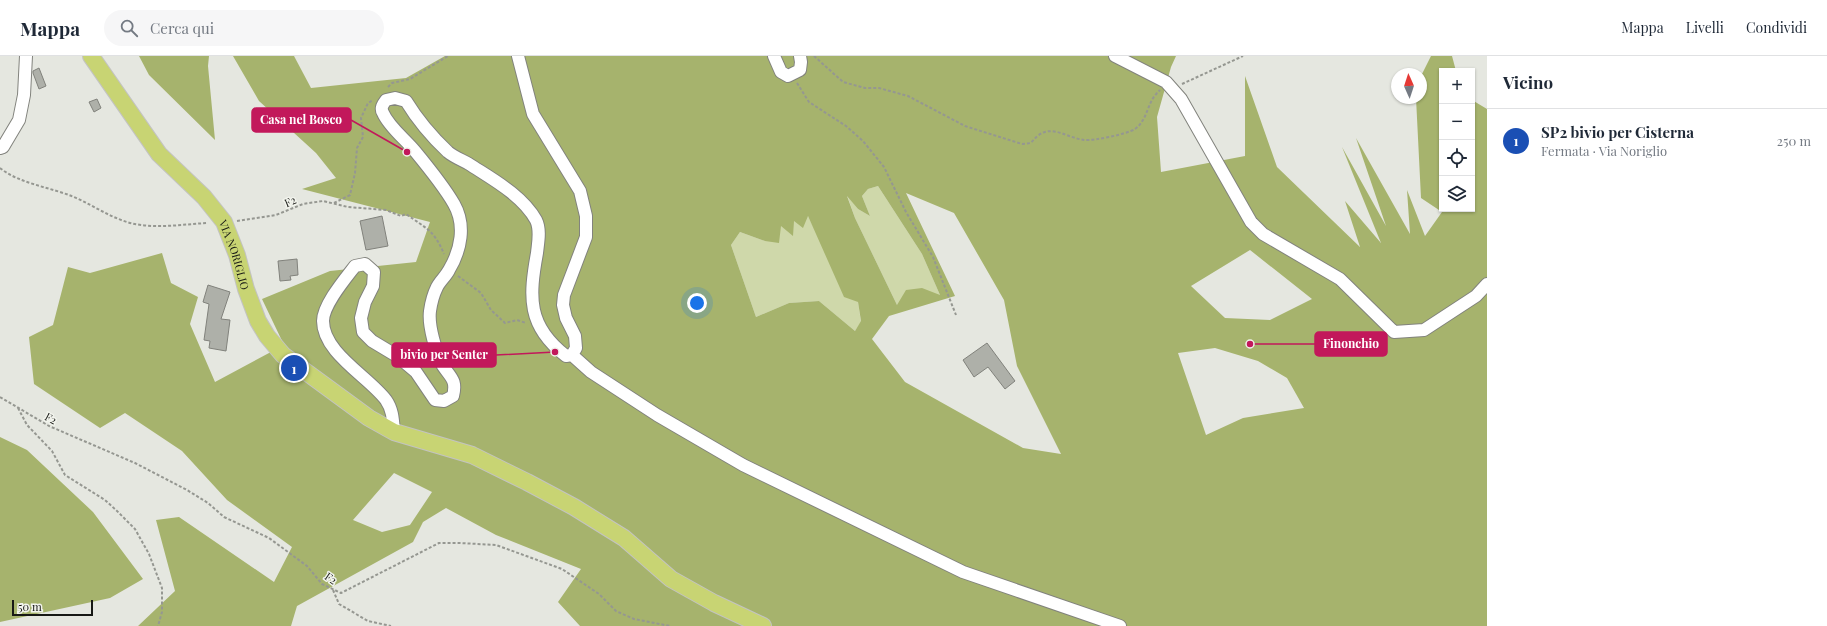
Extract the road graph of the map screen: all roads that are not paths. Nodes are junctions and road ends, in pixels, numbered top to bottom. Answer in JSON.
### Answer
{"nodes":[{"id":1,"x":26,"y":56,"type":"edge"},
{"id":2,"x":91,"y":56,"type":"edge"},
{"id":3,"x":518,"y":56,"type":"edge"},
{"id":4,"x":774,"y":56,"type":"edge"},
{"id":5,"x":800,"y":56,"type":"edge"},
{"id":6,"x":1115,"y":56,"type":"edge"},
{"id":7,"x":0,"y":148,"type":"edge"},
{"id":8,"x":1487,"y":284,"type":"edge"},
{"id":9,"x":572,"y":355,"type":"junction"},
{"id":10,"x":394,"y":432,"type":"junction"},
{"id":11,"x":763,"y":626,"type":"edge"},
{"id":12,"x":1120,"y":626,"type":"edge"}],
"edges":[{"from":1,"to":7,"type":"street"},
{"from":2,"to":10,"type":"main road","name":"VIA NORIGLIO"},
{"from":3,"to":9,"type":"street"},
{"from":4,"to":5,"type":"street"},
{"from":6,"to":8,"type":"street"},
{"from":9,"to":10,"type":"street"},
{"from":9,"to":12,"type":"street"},
{"from":10,"to":11,"type":"main road","name":"VIA NORIGLIO"}]}
